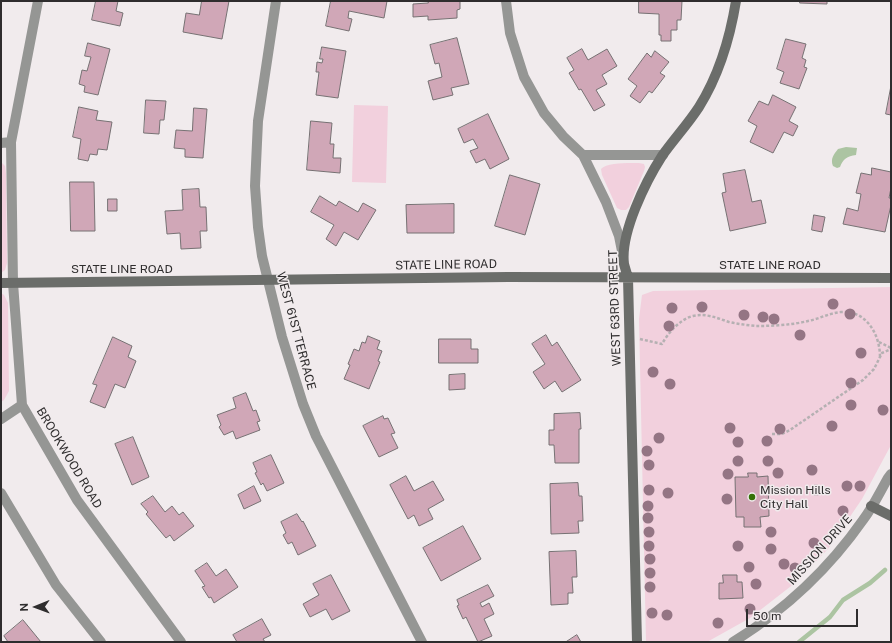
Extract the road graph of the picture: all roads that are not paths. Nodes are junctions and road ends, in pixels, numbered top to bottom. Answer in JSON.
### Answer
{"nodes":[{"id":1,"x":38,"y":1,"type":"edge"},
{"id":2,"x":276,"y":1,"type":"edge"},
{"id":3,"x":506,"y":1,"type":"edge"},
{"id":4,"x":736,"y":1,"type":"edge"},
{"id":5,"x":6,"y":143,"type":"edge"},
{"id":6,"x":583,"y":155,"type":"junction"},
{"id":7,"x":663,"y":155,"type":"junction"},
{"id":8,"x":624,"y":264,"type":"junction"},
{"id":9,"x":628,"y":278,"type":"junction"},
{"id":10,"x":891,"y":278,"type":"edge"},
{"id":11,"x":268,"y":281,"type":"junction"},
{"id":12,"x":1,"y":283,"type":"edge"},
{"id":13,"x":13,"y":283,"type":"junction"},
{"id":14,"x":22,"y":405,"type":"junction"},
{"id":15,"x":1,"y":419,"type":"edge"},
{"id":16,"x":891,"y":474,"type":"edge"},
{"id":17,"x":1,"y":493,"type":"edge"},
{"id":18,"x":871,"y":506,"type":"junction"},
{"id":19,"x":891,"y":516,"type":"edge"},
{"id":20,"x":101,"y":642,"type":"edge"},
{"id":21,"x":181,"y":642,"type":"edge"},
{"id":22,"x":422,"y":642,"type":"edge"},
{"id":23,"x":637,"y":642,"type":"edge"},
{"id":24,"x":733,"y":642,"type":"edge"}],
"edges":[{"from":1,"to":5,"type":"street","name":"BROOKWOOD ROAD"},
{"from":2,"to":11,"type":"street","name":"WEST 61ST TERRACE"},
{"from":3,"to":6,"type":"street"},
{"from":4,"to":7,"type":"main road","name":"WEST 63RD STREET"},
{"from":5,"to":13,"type":"street","name":"BROOKWOOD ROAD"},
{"from":6,"to":7,"type":"street"},
{"from":6,"to":8,"type":"street"},
{"from":7,"to":8,"type":"main road","name":"WEST 63RD STREET"},
{"from":8,"to":9,"type":"main road","name":"WEST 63RD STREET"},
{"from":9,"to":10,"type":"main road","name":"STATE LINE ROAD"},
{"from":9,"to":11,"type":"main road","name":"STATE LINE ROAD"},
{"from":9,"to":23,"type":"main road","name":"WEST 63RD STREET"},
{"from":11,"to":13,"type":"main road","name":"STATE LINE ROAD"},
{"from":11,"to":22,"type":"street","name":"WEST 61ST TERRACE"},
{"from":12,"to":13,"type":"main road","name":"STATE LINE ROAD"},
{"from":13,"to":14,"type":"street","name":"BROOKWOOD ROAD"},
{"from":14,"to":15,"type":"street"},
{"from":14,"to":21,"type":"street","name":"BROOKWOOD ROAD"},
{"from":16,"to":18,"type":"street","name":"MISSION DRIVE"},
{"from":17,"to":20,"type":"street"},
{"from":18,"to":19,"type":"main road"},
{"from":18,"to":24,"type":"street","name":"MISSION DRIVE"}]}
